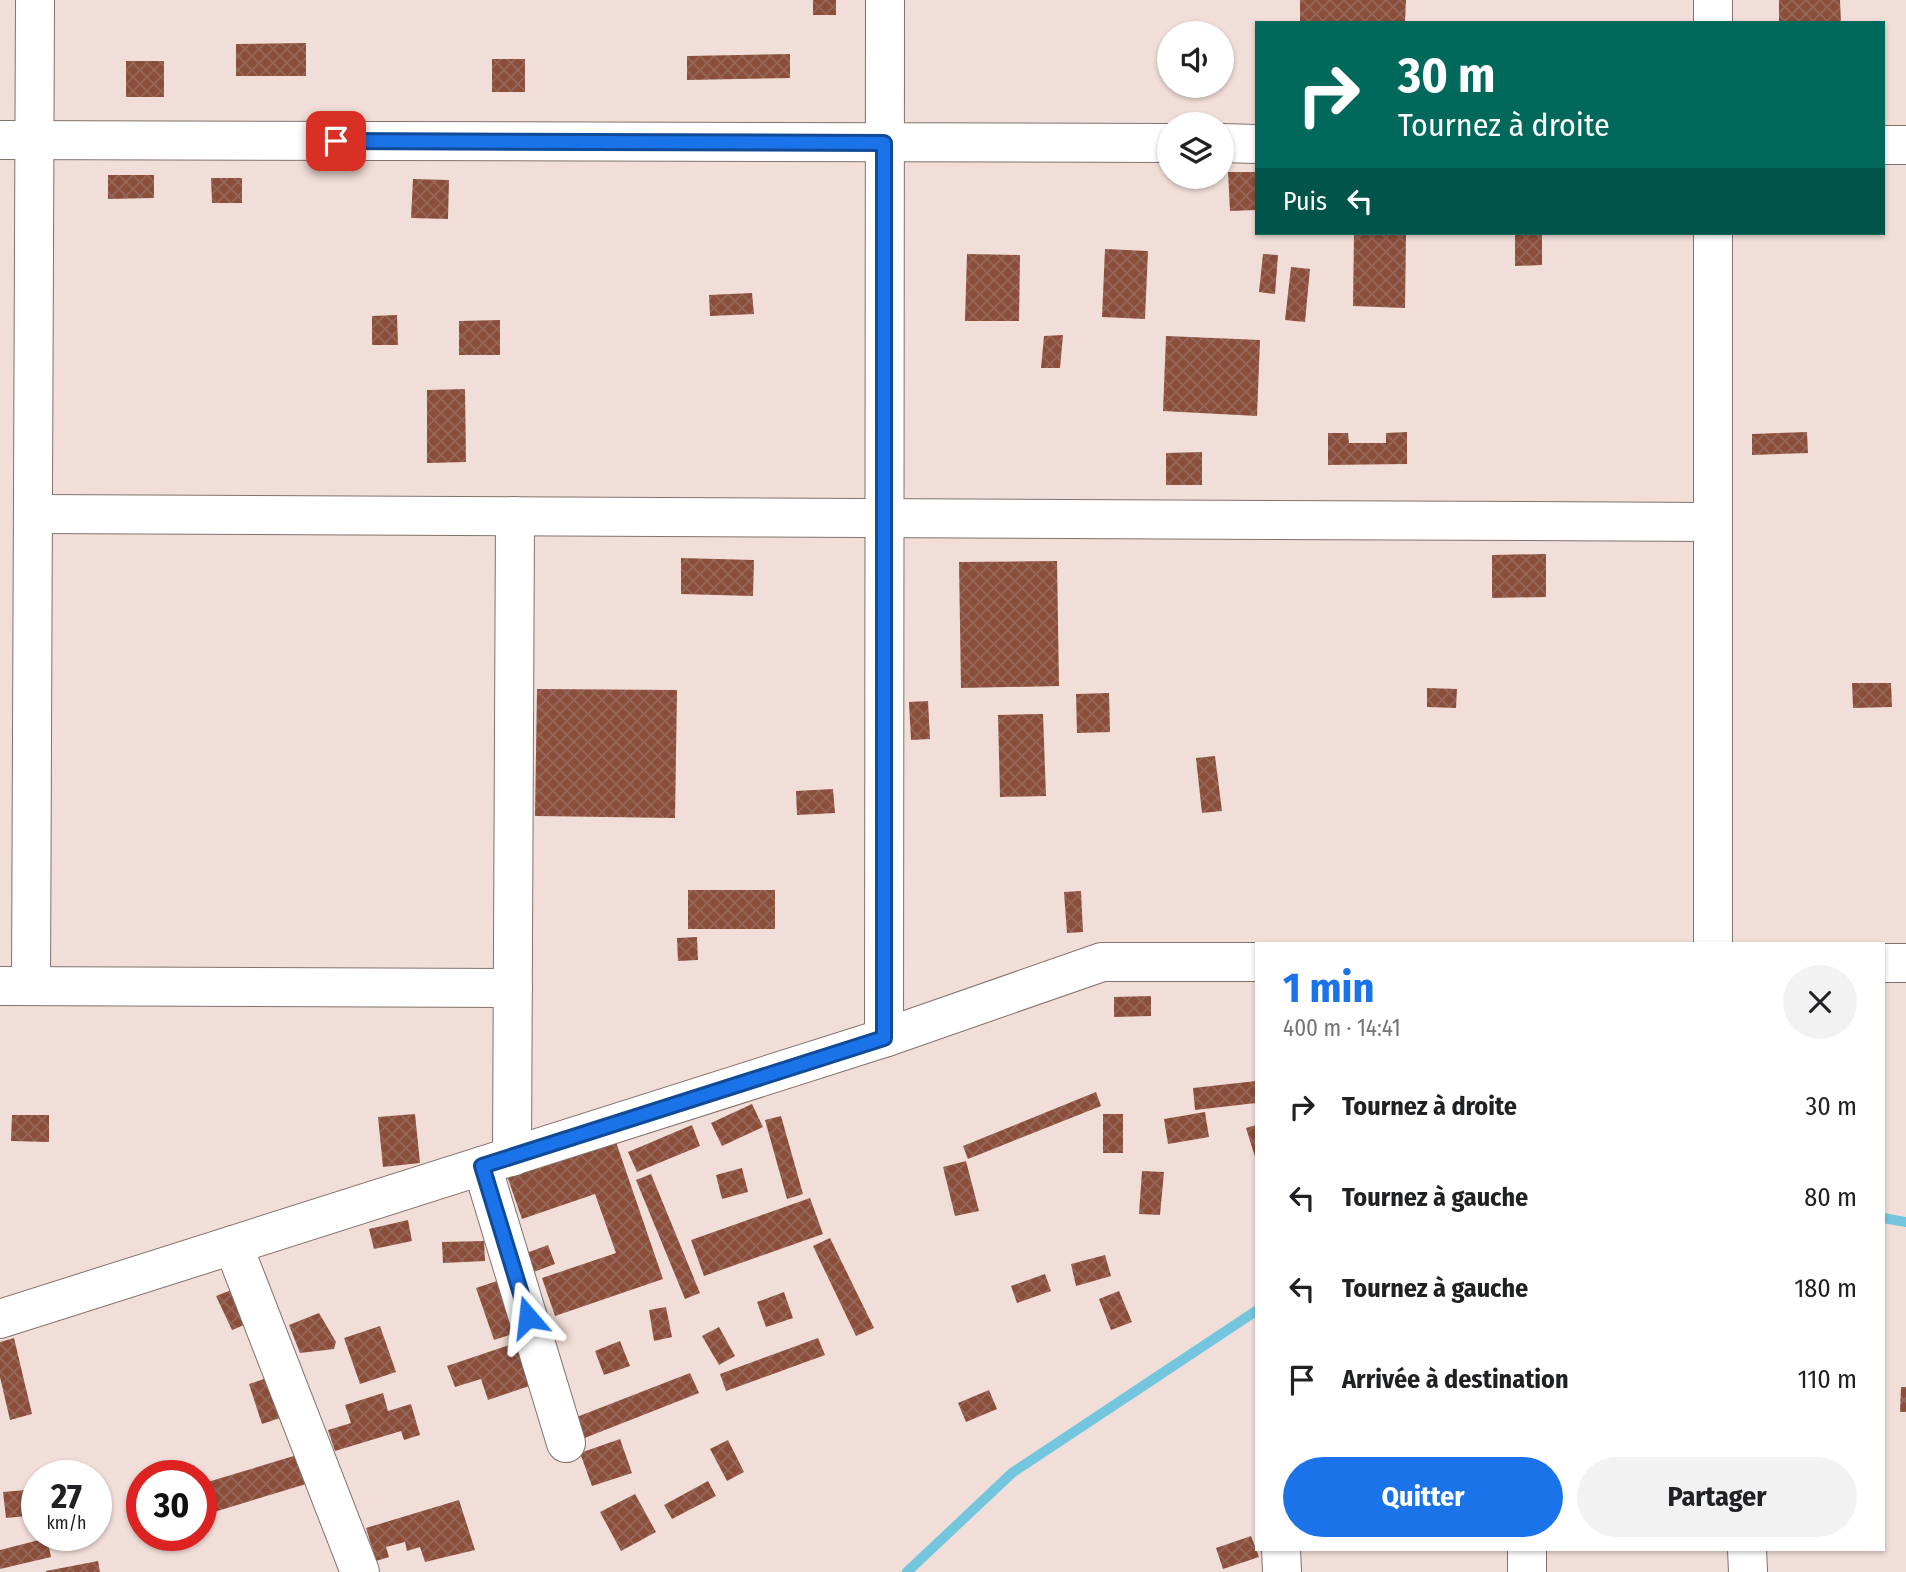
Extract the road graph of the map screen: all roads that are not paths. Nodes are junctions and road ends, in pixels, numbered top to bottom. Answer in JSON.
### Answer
{"nodes":[{"id":1,"x":35,"y":0,"type":"edge"},
{"id":2,"x":885,"y":0,"type":"edge"},
{"id":3,"x":1713,"y":0,"type":"edge"},
{"id":4,"x":1713,"y":21,"type":"edge"},
{"id":5,"x":17,"y":140,"type":"edge"},
{"id":6,"x":884,"y":143,"type":"junction"},
{"id":7,"x":1157,"y":143,"type":"edge"},
{"id":8,"x":1234,"y":144,"type":"edge"},
{"id":9,"x":1255,"y":144,"type":"edge"},
{"id":10,"x":1885,"y":145,"type":"edge"},
{"id":11,"x":1906,"y":145,"type":"edge"},
{"id":12,"x":1713,"y":235,"type":"edge"},
{"id":13,"x":33,"y":514,"type":"junction"},
{"id":14,"x":516,"y":516,"type":"junction"},
{"id":15,"x":884,"y":518,"type":"junction"},
{"id":16,"x":1713,"y":522,"type":"junction"},
{"id":17,"x":1713,"y":942,"type":"edge"},
{"id":18,"x":1255,"y":962,"type":"edge"},
{"id":19,"x":1885,"y":963,"type":"edge"},
{"id":20,"x":1906,"y":963,"type":"edge"},
{"id":21,"x":15,"y":986,"type":"edge"},
{"id":22,"x":513,"y":988,"type":"junction"},
{"id":23,"x":884,"y":1038,"type":"junction"},
{"id":24,"x":497,"y":1161,"type":"junction"},
{"id":25,"x":233,"y":1245,"type":"junction"},
{"id":26,"x":0,"y":1319,"type":"edge"},
{"id":27,"x":566,"y":1443,"type":"dead end"},
{"id":28,"x":1281,"y":1551,"type":"edge"},
{"id":29,"x":1527,"y":1551,"type":"edge"},
{"id":30,"x":1747,"y":1551,"type":"edge"},
{"id":31,"x":360,"y":1572,"type":"edge"},
{"id":32,"x":1282,"y":1572,"type":"edge"},
{"id":33,"x":1527,"y":1572,"type":"edge"},
{"id":34,"x":1748,"y":1572,"type":"edge"}],
"edges":[{"from":1,"to":5,"type":"street"},
{"from":2,"to":6,"type":"street"},
{"from":3,"to":4,"type":"street"},
{"from":5,"to":6,"type":"street"},
{"from":5,"to":13,"type":"street"},
{"from":6,"to":7,"type":"street"},
{"from":6,"to":15,"type":"street"},
{"from":8,"to":9,"type":"street"},
{"from":10,"to":11,"type":"street"},
{"from":12,"to":16,"type":"street"},
{"from":13,"to":14,"type":"street"},
{"from":13,"to":21,"type":"street"},
{"from":14,"to":15,"type":"street"},
{"from":14,"to":22,"type":"street"},
{"from":15,"to":16,"type":"street"},
{"from":15,"to":23,"type":"street"},
{"from":16,"to":17,"type":"street"},
{"from":18,"to":23,"type":"street"},
{"from":19,"to":20,"type":"street"},
{"from":21,"to":22,"type":"street"},
{"from":22,"to":24,"type":"street"},
{"from":23,"to":24,"type":"street"},
{"from":24,"to":25,"type":"street"},
{"from":24,"to":27,"type":"street"},
{"from":25,"to":26,"type":"street"},
{"from":25,"to":31,"type":"street"},
{"from":28,"to":32,"type":"street"},
{"from":29,"to":33,"type":"street"},
{"from":30,"to":34,"type":"street"}]}
